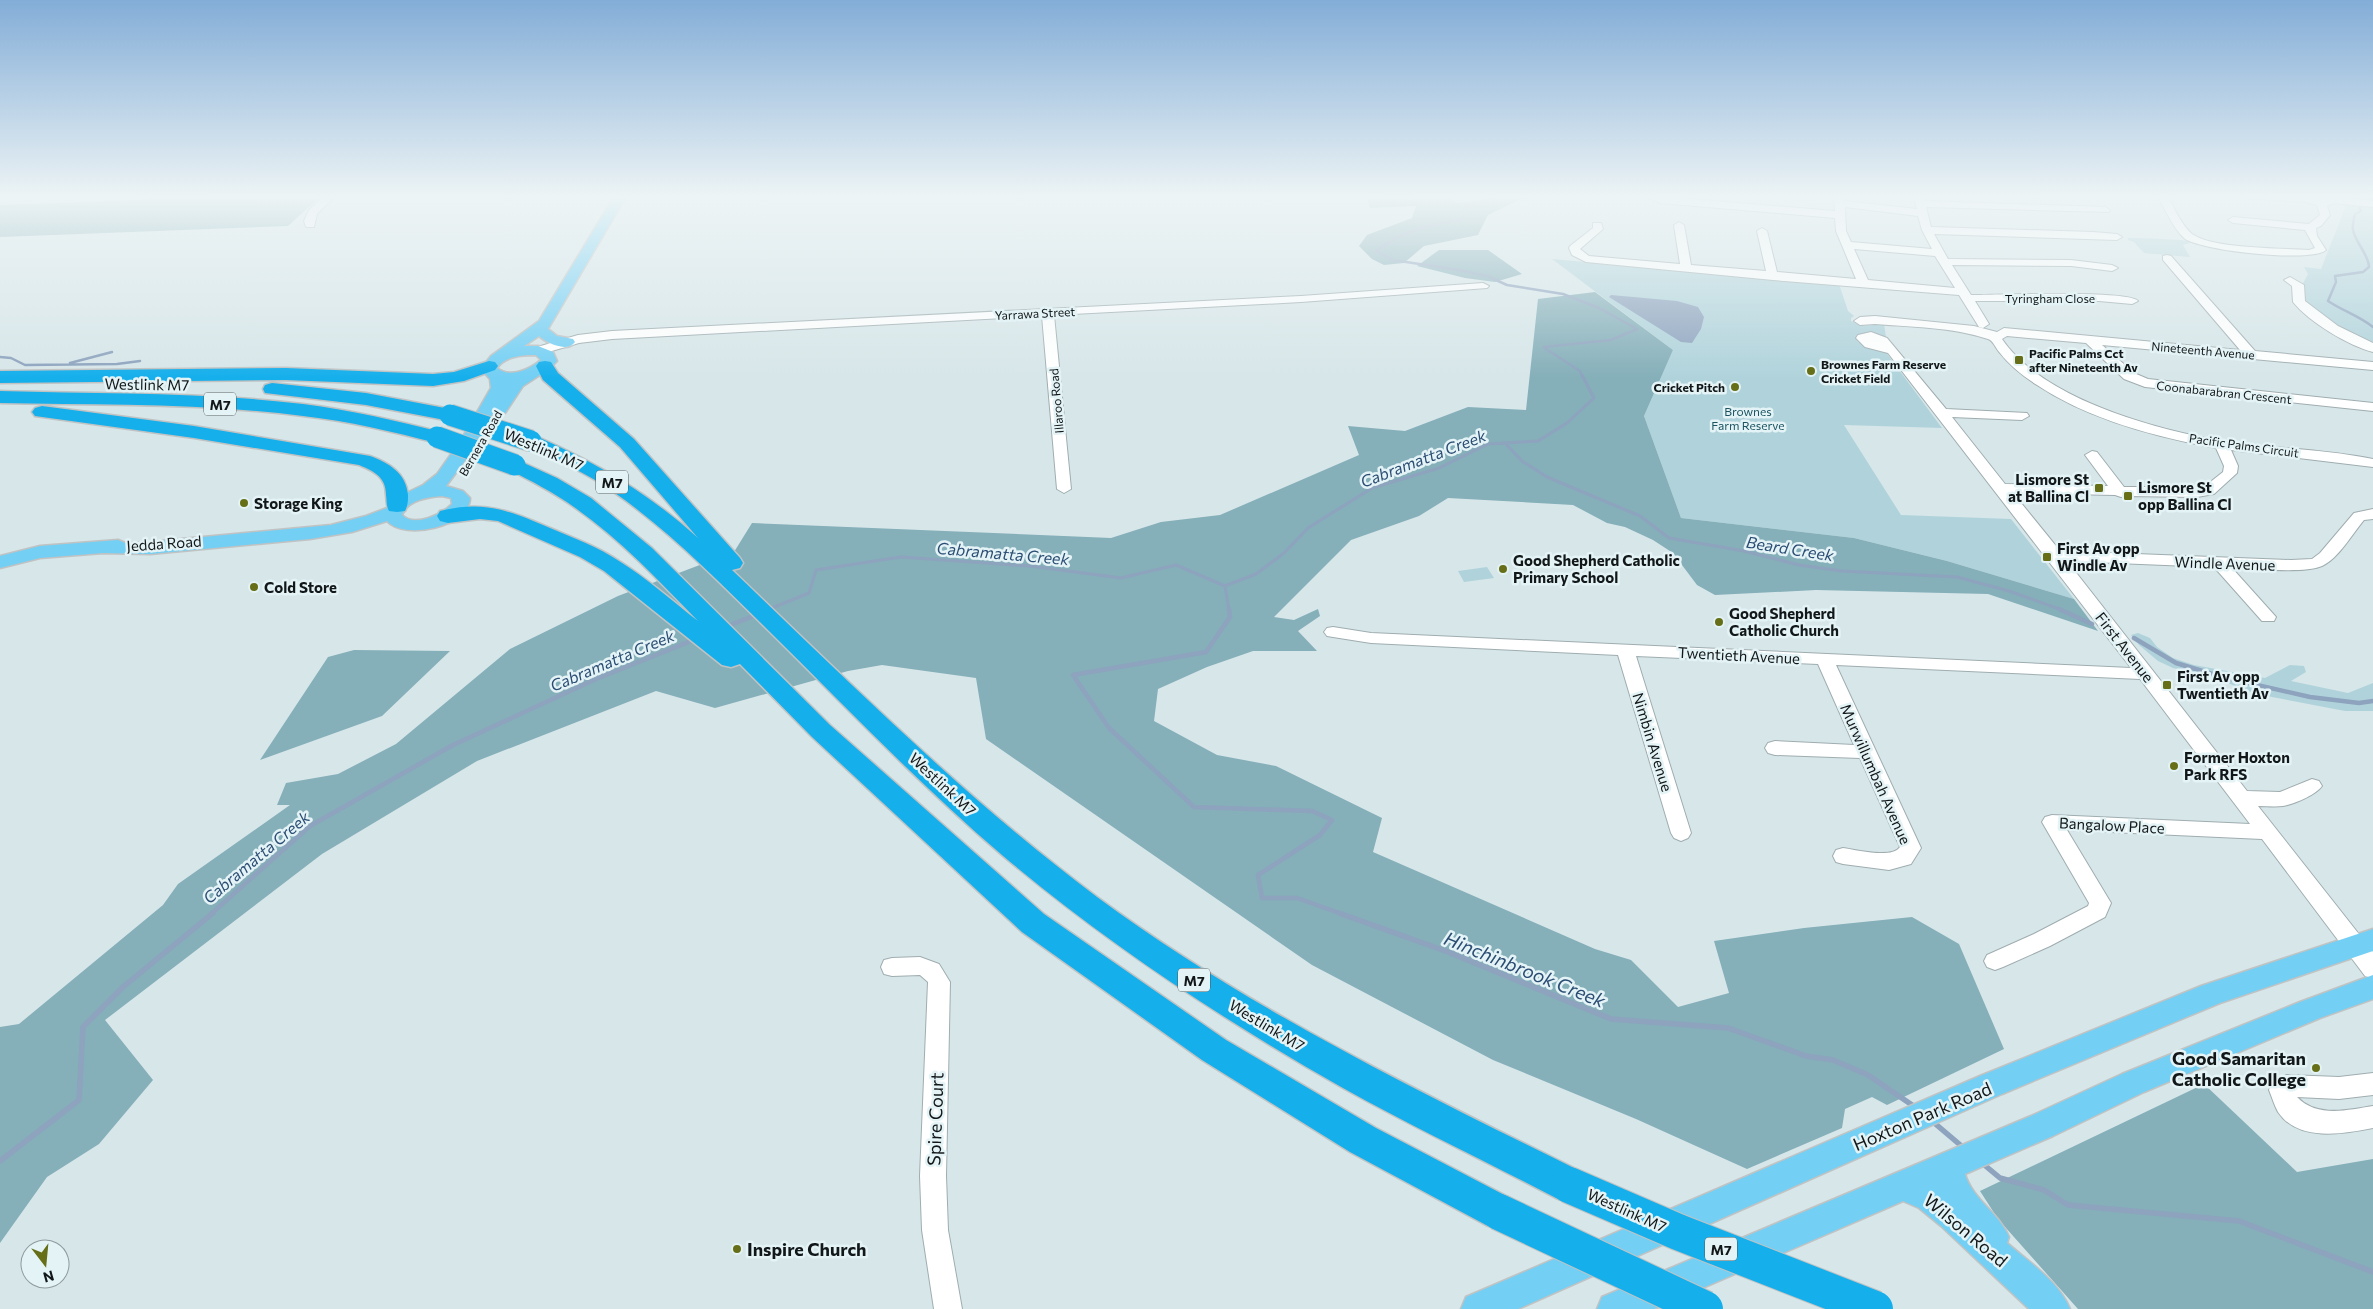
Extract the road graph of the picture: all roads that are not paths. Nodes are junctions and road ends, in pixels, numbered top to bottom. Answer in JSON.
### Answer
{"nodes":[{"id":1,"x":585,"y":256,"type":"edge"},
{"id":2,"x":1584,"y":256,"type":"edge"},
{"id":3,"x":1684,"y":256,"type":"edge"},
{"id":4,"x":1768,"y":256,"type":"edge"},
{"id":5,"x":1852,"y":256,"type":"edge"},
{"id":6,"x":1928,"y":256,"type":"edge"},
{"id":7,"x":1942,"y":258,"type":"junction"},
{"id":8,"x":2167,"y":258,"type":"dead end"},
{"id":9,"x":2112,"y":268,"type":"dead end"},
{"id":10,"x":1686,"y":269,"type":"junction"},
{"id":11,"x":1773,"y":276,"type":"junction"},
{"id":12,"x":2290,"y":280,"type":"dead end"},
{"id":13,"x":1864,"y":284,"type":"junction"},
{"id":14,"x":1483,"y":286,"type":"dead end"},
{"id":15,"x":1966,"y":295,"type":"junction"},
{"id":16,"x":2132,"y":301,"type":"dead end"},
{"id":17,"x":1048,"y":312,"type":"junction"},
{"id":18,"x":1860,"y":321,"type":"dead end"},
{"id":19,"x":1979,"y":327,"type":"junction"},
{"id":20,"x":542,"y":330,"type":"junction"},
{"id":21,"x":1999,"y":334,"type":"junction"},
{"id":22,"x":587,"y":338,"type":"junction"},
{"id":23,"x":2090,"y":340,"type":"junction"},
{"id":24,"x":568,"y":342,"type":"junction"},
{"id":25,"x":2373,"y":348,"type":"edge"},
{"id":26,"x":1892,"y":350,"type":"dead end"},
{"id":27,"x":2251,"y":355,"type":"junction"},
{"id":28,"x":541,"y":360,"type":"junction"},
{"id":29,"x":495,"y":366,"type":"junction"},
{"id":30,"x":2373,"y":366,"type":"edge"},
{"id":31,"x":0,"y":379,"type":"edge"},
{"id":32,"x":0,"y":397,"type":"edge"},
{"id":33,"x":2373,"y":407,"type":"edge"},
{"id":34,"x":0,"y":409,"type":"edge"},
{"id":35,"x":1943,"y":413,"type":"junction"},
{"id":36,"x":2022,"y":416,"type":"dead end"},
{"id":37,"x":2221,"y":444,"type":"junction"},
{"id":38,"x":2092,"y":455,"type":"dead end"},
{"id":39,"x":2373,"y":463,"type":"edge"},
{"id":40,"x":2001,"y":488,"type":"junction"},
{"id":41,"x":1064,"y":489,"type":"dead end"},
{"id":42,"x":2121,"y":493,"type":"junction"},
{"id":43,"x":422,"y":494,"type":"junction"},
{"id":44,"x":459,"y":495,"type":"junction"},
{"id":45,"x":398,"y":514,"type":"junction"},
{"id":46,"x":2373,"y":514,"type":"edge"},
{"id":47,"x":448,"y":516,"type":"junction"},
{"id":48,"x":694,"y":534,"type":"junction"},
{"id":49,"x":57,"y":552,"type":"junction"},
{"id":50,"x":2055,"y":556,"type":"junction"},
{"id":51,"x":0,"y":562,"type":"edge"},
{"id":52,"x":2218,"y":562,"type":"junction"},
{"id":53,"x":0,"y":568,"type":"edge"},
{"id":54,"x":2268,"y":617,"type":"dead end"},
{"id":55,"x":1333,"y":632,"type":"dead end"},
{"id":56,"x":1624,"y":650,"type":"junction"},
{"id":57,"x":1824,"y":659,"type":"junction"},
{"id":58,"x":2146,"y":674,"type":"junction"},
{"id":59,"x":822,"y":731,"type":"junction"},
{"id":60,"x":1775,"y":748,"type":"dead end"},
{"id":61,"x":1867,"y":752,"type":"junction"},
{"id":62,"x":2312,"y":786,"type":"dead end"},
{"id":63,"x":2241,"y":798,"type":"junction"},
{"id":64,"x":2268,"y":832,"type":"junction"},
{"id":65,"x":1681,"y":833,"type":"dead end"},
{"id":66,"x":1843,"y":856,"type":"dead end"},
{"id":67,"x":2364,"y":943,"type":"edge"},
{"id":68,"x":1995,"y":961,"type":"dead end"},
{"id":69,"x":892,"y":967,"type":"dead end"},
{"id":70,"x":2373,"y":969,"type":"edge"},
{"id":71,"x":2373,"y":986,"type":"edge"},
{"id":72,"x":2373,"y":1084,"type":"edge"},
{"id":73,"x":2373,"y":1117,"type":"edge"},
{"id":74,"x":1951,"y":1165,"type":"junction"},
{"id":75,"x":1903,"y":1186,"type":"junction"},
{"id":76,"x":2026,"y":1281,"type":"junction"},
{"id":77,"x":948,"y":1309,"type":"edge"},
{"id":78,"x":1478,"y":1309,"type":"edge"},
{"id":79,"x":1614,"y":1309,"type":"edge"},
{"id":80,"x":1705,"y":1309,"type":"edge"},
{"id":81,"x":1875,"y":1309,"type":"edge"},
{"id":82,"x":2053,"y":1309,"type":"edge"}],
"edges":[{"from":1,"to":20,"type":"main road"},
{"from":2,"to":10,"type":"street","name":"Tyringham Close"},
{"from":3,"to":10,"type":"street"},
{"from":4,"to":11,"type":"street"},
{"from":5,"to":13,"type":"street"},
{"from":6,"to":7,"type":"street"},
{"from":7,"to":9,"type":"street"},
{"from":7,"to":15,"type":"street"},
{"from":8,"to":27,"type":"street"},
{"from":10,"to":11,"type":"street","name":"Tyringham Close"},
{"from":11,"to":13,"type":"street","name":"Tyringham Close"},
{"from":12,"to":25,"type":"street"},
{"from":13,"to":15,"type":"street","name":"Tyringham Close"},
{"from":14,"to":17,"type":"street","name":"Yarrawa Street"},
{"from":15,"to":16,"type":"street","name":"Tyringham Close"},
{"from":15,"to":19,"type":"street"},
{"from":17,"to":22,"type":"street","name":"Yarrawa Street"},
{"from":17,"to":41,"type":"street","name":"Illaroo Road"},
{"from":18,"to":19,"type":"street"},
{"from":19,"to":21,"type":"street","name":"Nineteenth Avenue"},
{"from":20,"to":24,"type":"main road"},
{"from":20,"to":28,"type":"main road"},
{"from":20,"to":29,"type":"main road"},
{"from":21,"to":23,"type":"street","name":"Nineteenth Avenue"},
{"from":21,"to":37,"type":"street","name":"Pacific Palms Circuit"},
{"from":22,"to":24,"type":"street","name":"Yarrawa Street"},
{"from":22,"to":28,"type":"street","name":"Yarrawa Street"},
{"from":23,"to":27,"type":"street","name":"Nineteenth Avenue"},
{"from":23,"to":33,"type":"street","name":"Coonabarabran Crescent"},
{"from":24,"to":28,"type":"street","name":"Yarrawa Street"},
{"from":26,"to":35,"type":"street","name":"First Avenue"},
{"from":27,"to":30,"type":"street","name":"Nineteenth Avenue"},
{"from":28,"to":29,"type":"main road"},
{"from":28,"to":29,"type":"main road"},
{"from":28,"to":44,"type":"main road","name":"Bernera Road"},
{"from":28,"to":48,"type":"highway"},
{"from":29,"to":31,"type":"highway"},
{"from":29,"to":43,"type":"main road","name":"Bernera Road"},
{"from":31,"to":48,"type":"highway","name":"Westlink M7","number":"M7","bridge":true},
{"from":32,"to":59,"type":"highway","name":"Westlink M7","number":"M7","bridge":true},
{"from":34,"to":45,"type":"highway"},
{"from":35,"to":36,"type":"street"},
{"from":35,"to":40,"type":"street","name":"First Avenue"},
{"from":37,"to":39,"type":"street","name":"Pacific Palms Circuit"},
{"from":37,"to":42,"type":"street"},
{"from":38,"to":42,"type":"street"},
{"from":40,"to":42,"type":"street"},
{"from":40,"to":50,"type":"street","name":"First Avenue"},
{"from":43,"to":44,"type":"main road"},
{"from":43,"to":45,"type":"main road"},
{"from":44,"to":47,"type":"main road","name":"Bernera Road"},
{"from":45,"to":47,"type":"main road"},
{"from":45,"to":49,"type":"main road","name":"Jedda Road"},
{"from":46,"to":52,"type":"street","name":"Windle Avenue"},
{"from":47,"to":59,"type":"highway"},
{"from":48,"to":81,"type":"highway","name":"Westlink M7","number":"M7","bridge":true},
{"from":49,"to":51,"type":"main road","name":"Jedda Road"},
{"from":49,"to":53,"type":"main road","name":"Jedda Road"},
{"from":50,"to":52,"type":"street","name":"Windle Avenue"},
{"from":50,"to":58,"type":"street","name":"First Avenue"},
{"from":52,"to":54,"type":"street"},
{"from":55,"to":56,"type":"street","name":"Twentieth Avenue"},
{"from":56,"to":57,"type":"street","name":"Twentieth Avenue"},
{"from":56,"to":65,"type":"street","name":"Nimbin Avenue"},
{"from":57,"to":58,"type":"street","name":"Twentieth Avenue"},
{"from":57,"to":61,"type":"street","name":"Murwillumbah Avenue"},
{"from":58,"to":63,"type":"street","name":"First Avenue"},
{"from":59,"to":80,"type":"highway","name":"Westlink M7","number":"M7","bridge":true},
{"from":60,"to":61,"type":"street"},
{"from":61,"to":66,"type":"street","name":"Murwillumbah Avenue"},
{"from":62,"to":63,"type":"street"},
{"from":63,"to":64,"type":"street","name":"First Avenue"},
{"from":64,"to":67,"type":"street","name":"First Avenue"},
{"from":64,"to":68,"type":"street","name":"Bangalow Place"},
{"from":67,"to":70,"type":"street","name":"First Avenue"},
{"from":67,"to":78,"type":"main road","name":"Hoxton Park Road"},
{"from":69,"to":77,"type":"street","name":"Spire Court"},
{"from":71,"to":74,"type":"main road"},
{"from":72,"to":73,"type":"street"},
{"from":74,"to":75,"type":"main road"},
{"from":74,"to":76,"type":"main road","name":"Wilson Road"},
{"from":75,"to":76,"type":"main road","name":"Wilson Road"},
{"from":75,"to":79,"type":"main road"},
{"from":76,"to":82,"type":"main road","name":"Wilson Road"}]}
